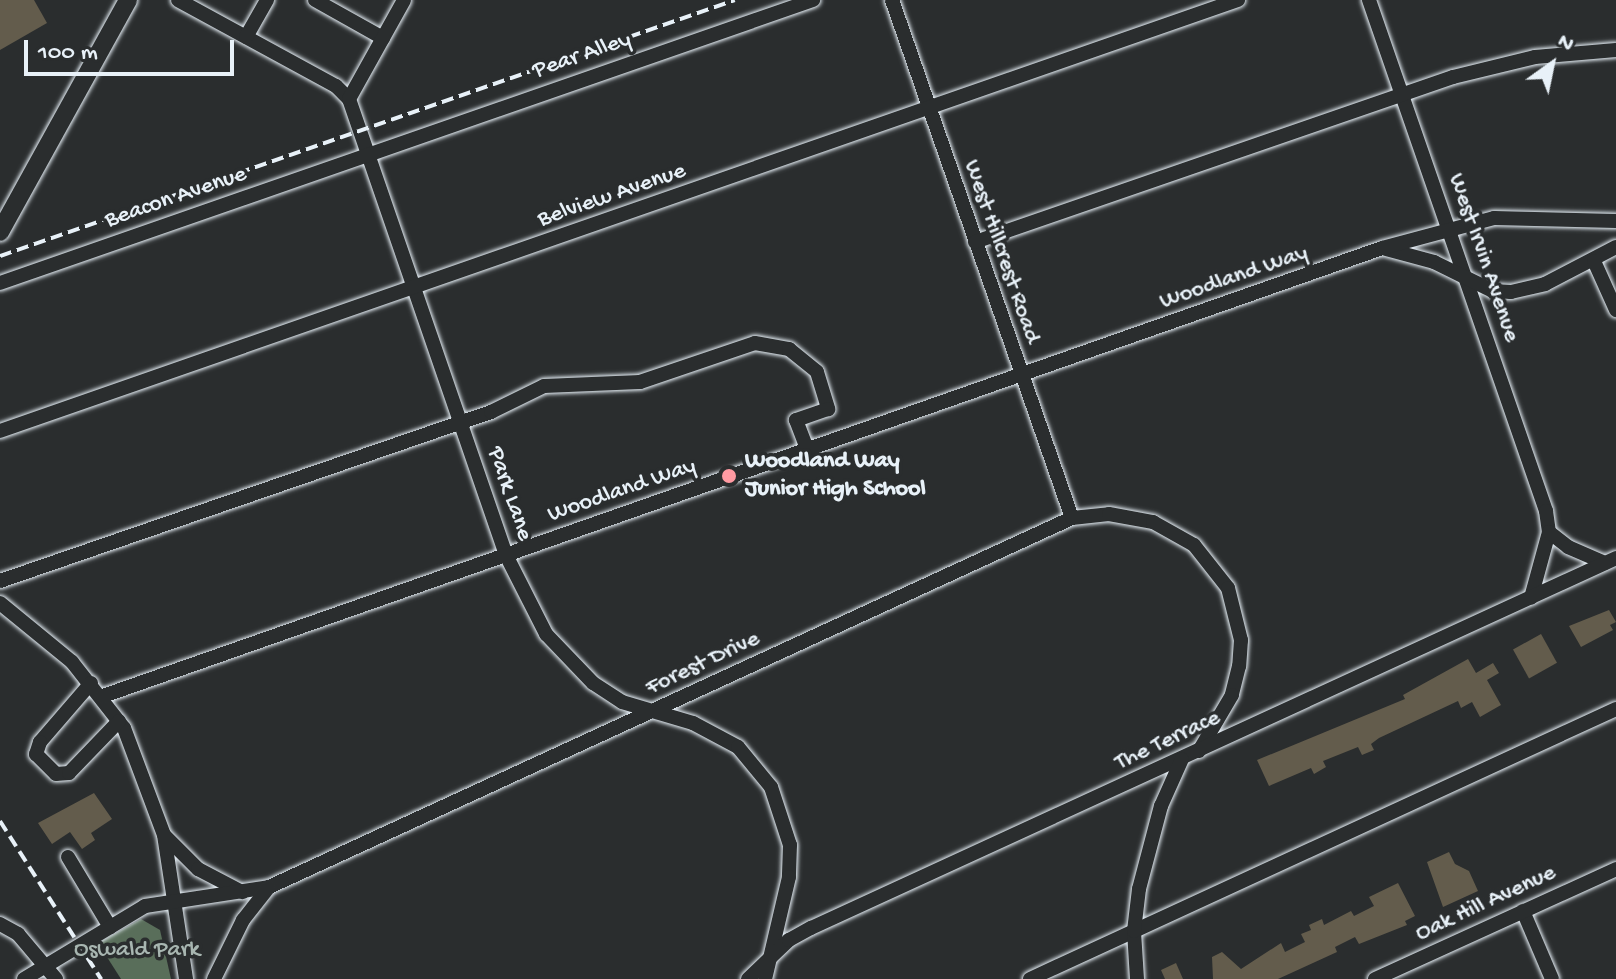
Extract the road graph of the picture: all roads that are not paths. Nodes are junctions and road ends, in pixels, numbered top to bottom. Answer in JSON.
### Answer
{"nodes":[{"id":1,"x":128,"y":0,"type":"edge"},
{"id":2,"x":178,"y":0,"type":"edge"},
{"id":3,"x":267,"y":0,"type":"edge"},
{"id":4,"x":315,"y":0,"type":"edge"},
{"id":5,"x":404,"y":0,"type":"edge"},
{"id":6,"x":813,"y":0,"type":"edge"},
{"id":7,"x":892,"y":0,"type":"edge"},
{"id":8,"x":1238,"y":0,"type":"edge"},
{"id":9,"x":1369,"y":0,"type":"edge"},
{"id":10,"x":246,"y":37,"type":"junction"},
{"id":11,"x":383,"y":38,"type":"junction"},
{"id":12,"x":1616,"y":50,"type":"edge"},
{"id":13,"x":1402,"y":92,"type":"junction"},
{"id":14,"x":349,"y":99,"type":"junction"},
{"id":15,"x":928,"y":109,"type":"junction"},
{"id":16,"x":366,"y":154,"type":"junction"},
{"id":17,"x":1616,"y":221,"type":"edge"},
{"id":18,"x":1450,"y":227,"type":"junction"},
{"id":19,"x":0,"y":232,"type":"edge"},
{"id":20,"x":975,"y":242,"type":"junction"},
{"id":21,"x":1616,"y":247,"type":"edge"},
{"id":22,"x":1382,"y":248,"type":"junction"},
{"id":23,"x":1594,"y":261,"type":"junction"},
{"id":24,"x":0,"y":283,"type":"edge"},
{"id":25,"x":1469,"y":283,"type":"junction"},
{"id":26,"x":415,"y":288,"type":"junction"},
{"id":27,"x":1616,"y":310,"type":"edge"},
{"id":28,"x":1021,"y":376,"type":"junction"},
{"id":29,"x":460,"y":421,"type":"junction"},
{"id":30,"x":0,"y":431,"type":"edge"},
{"id":31,"x":807,"y":449,"type":"junction"},
{"id":32,"x":1072,"y":518,"type":"junction"},
{"id":33,"x":1549,"y":532,"type":"junction"},
{"id":34,"x":506,"y":555,"type":"junction"},
{"id":35,"x":1611,"y":561,"type":"edge"},
{"id":36,"x":0,"y":581,"type":"edge"},
{"id":37,"x":1531,"y":598,"type":"junction"},
{"id":38,"x":0,"y":603,"type":"edge"},
{"id":39,"x":91,"y":683,"type":"junction"},
{"id":40,"x":103,"y":696,"type":"junction"},
{"id":41,"x":1616,"y":709,"type":"edge"},
{"id":42,"x":653,"y":711,"type":"junction"},
{"id":43,"x":119,"y":721,"type":"junction"},
{"id":44,"x":1199,"y":751,"type":"junction"},
{"id":45,"x":1182,"y":759,"type":"junction"},
{"id":46,"x":164,"y":835,"type":"junction"},
{"id":47,"x":68,"y":857,"type":"dead end"},
{"id":48,"x":1616,"y":869,"type":"edge"},
{"id":49,"x":269,"y":887,"type":"junction"},
{"id":50,"x":242,"y":892,"type":"junction"},
{"id":51,"x":174,"y":902,"type":"junction"},
{"id":52,"x":1523,"y":911,"type":"junction"},
{"id":53,"x":0,"y":924,"type":"edge"},
{"id":54,"x":110,"y":927,"type":"junction"},
{"id":55,"x":1134,"y":931,"type":"junction"},
{"id":56,"x":770,"y":957,"type":"junction"},
{"id":57,"x":47,"y":964,"type":"junction"},
{"id":58,"x":24,"y":979,"type":"edge"},
{"id":59,"x":56,"y":979,"type":"edge"},
{"id":60,"x":186,"y":979,"type":"edge"},
{"id":61,"x":214,"y":979,"type":"edge"},
{"id":62,"x":748,"y":979,"type":"edge"},
{"id":63,"x":765,"y":979,"type":"edge"},
{"id":64,"x":1030,"y":979,"type":"edge"},
{"id":65,"x":1137,"y":979,"type":"edge"},
{"id":66,"x":1375,"y":979,"type":"edge"},
{"id":67,"x":1552,"y":979,"type":"edge"}],
"edges":[{"from":1,"to":19,"type":"main road"},
{"from":2,"to":10,"type":"street"},
{"from":3,"to":10,"type":"street"},
{"from":4,"to":11,"type":"street"},
{"from":5,"to":11,"type":"street"},
{"from":6,"to":16,"type":"street","name":"Pear Alley"},
{"from":7,"to":15,"type":"street","name":"West Hillcrest Road"},
{"from":8,"to":15,"type":"street","name":"Belview Avenue"},
{"from":9,"to":13,"type":"street","name":"West Irvin Avenue"},
{"from":10,"to":14,"type":"street"},
{"from":11,"to":14,"type":"street"},
{"from":12,"to":13,"type":"street"},
{"from":13,"to":18,"type":"street","name":"West Irvin Avenue"},
{"from":13,"to":20,"type":"street"},
{"from":14,"to":16,"type":"street","name":"Park Lane"},
{"from":15,"to":20,"type":"street","name":"West Hillcrest Road"},
{"from":15,"to":26,"type":"street","name":"Belview Avenue"},
{"from":16,"to":24,"type":"street","name":"Beacon Avenue"},
{"from":16,"to":26,"type":"street","name":"Park Lane"},
{"from":17,"to":18,"type":"street","name":"Woodland Way"},
{"from":18,"to":22,"type":"street","name":"Woodland Way"},
{"from":18,"to":25,"type":"street","name":"West Irvin Avenue"},
{"from":20,"to":28,"type":"street","name":"West Hillcrest Road"},
{"from":21,"to":23,"type":"street"},
{"from":22,"to":25,"type":"street"},
{"from":22,"to":28,"type":"street","name":"Woodland Way"},
{"from":23,"to":25,"type":"street"},
{"from":23,"to":27,"type":"street"},
{"from":25,"to":33,"type":"street","name":"West Irvin Avenue"},
{"from":26,"to":29,"type":"street","name":"Park Lane"},
{"from":26,"to":30,"type":"street","name":"Belview Avenue"},
{"from":28,"to":31,"type":"street","name":"Woodland Way"},
{"from":28,"to":32,"type":"street","name":"West Hillcrest Road"},
{"from":29,"to":31,"type":"street"},
{"from":29,"to":34,"type":"street","name":"Park Lane"},
{"from":29,"to":36,"type":"street"},
{"from":31,"to":34,"type":"street","name":"Woodland Way"},
{"from":32,"to":42,"type":"street","name":"Forest Drive"},
{"from":32,"to":44,"type":"street","name":"Forest Drive"},
{"from":33,"to":35,"type":"street"},
{"from":33,"to":37,"type":"street"},
{"from":34,"to":40,"type":"street","name":"Woodland Way"},
{"from":34,"to":42,"type":"street","name":"Park Lane"},
{"from":35,"to":37,"type":"street","name":"The Terrace"},
{"from":37,"to":44,"type":"street","name":"The Terrace"},
{"from":38,"to":39,"type":"street"},
{"from":39,"to":40,"type":"street"},
{"from":39,"to":43,"type":"street"},
{"from":40,"to":43,"type":"street"},
{"from":41,"to":55,"type":"street"},
{"from":42,"to":49,"type":"street","name":"Forest Drive"},
{"from":42,"to":56,"type":"street","name":"Park Lane"},
{"from":43,"to":46,"type":"street"},
{"from":44,"to":45,"type":"street","name":"The Terrace"},
{"from":45,"to":55,"type":"street"},
{"from":45,"to":56,"type":"street","name":"The Terrace"},
{"from":46,"to":50,"type":"street"},
{"from":46,"to":51,"type":"street"},
{"from":47,"to":54,"type":"street"},
{"from":48,"to":52,"type":"street","name":"Oak Hill Avenue"},
{"from":49,"to":50,"type":"street","name":"Forest Drive"},
{"from":49,"to":61,"type":"street"},
{"from":50,"to":51,"type":"street","name":"Forest Drive"},
{"from":51,"to":54,"type":"street","name":"Forest Drive"},
{"from":51,"to":60,"type":"street"},
{"from":52,"to":66,"type":"street","name":"Oak Hill Avenue"},
{"from":52,"to":67,"type":"street"},
{"from":53,"to":57,"type":"street"},
{"from":54,"to":57,"type":"street","name":"Forest Drive"},
{"from":55,"to":64,"type":"street"},
{"from":55,"to":65,"type":"street"},
{"from":56,"to":62,"type":"street","name":"The Terrace"},
{"from":56,"to":63,"type":"street","name":"Park Lane"},
{"from":57,"to":58,"type":"street","name":"Forest Drive"},
{"from":57,"to":59,"type":"street"}]}
